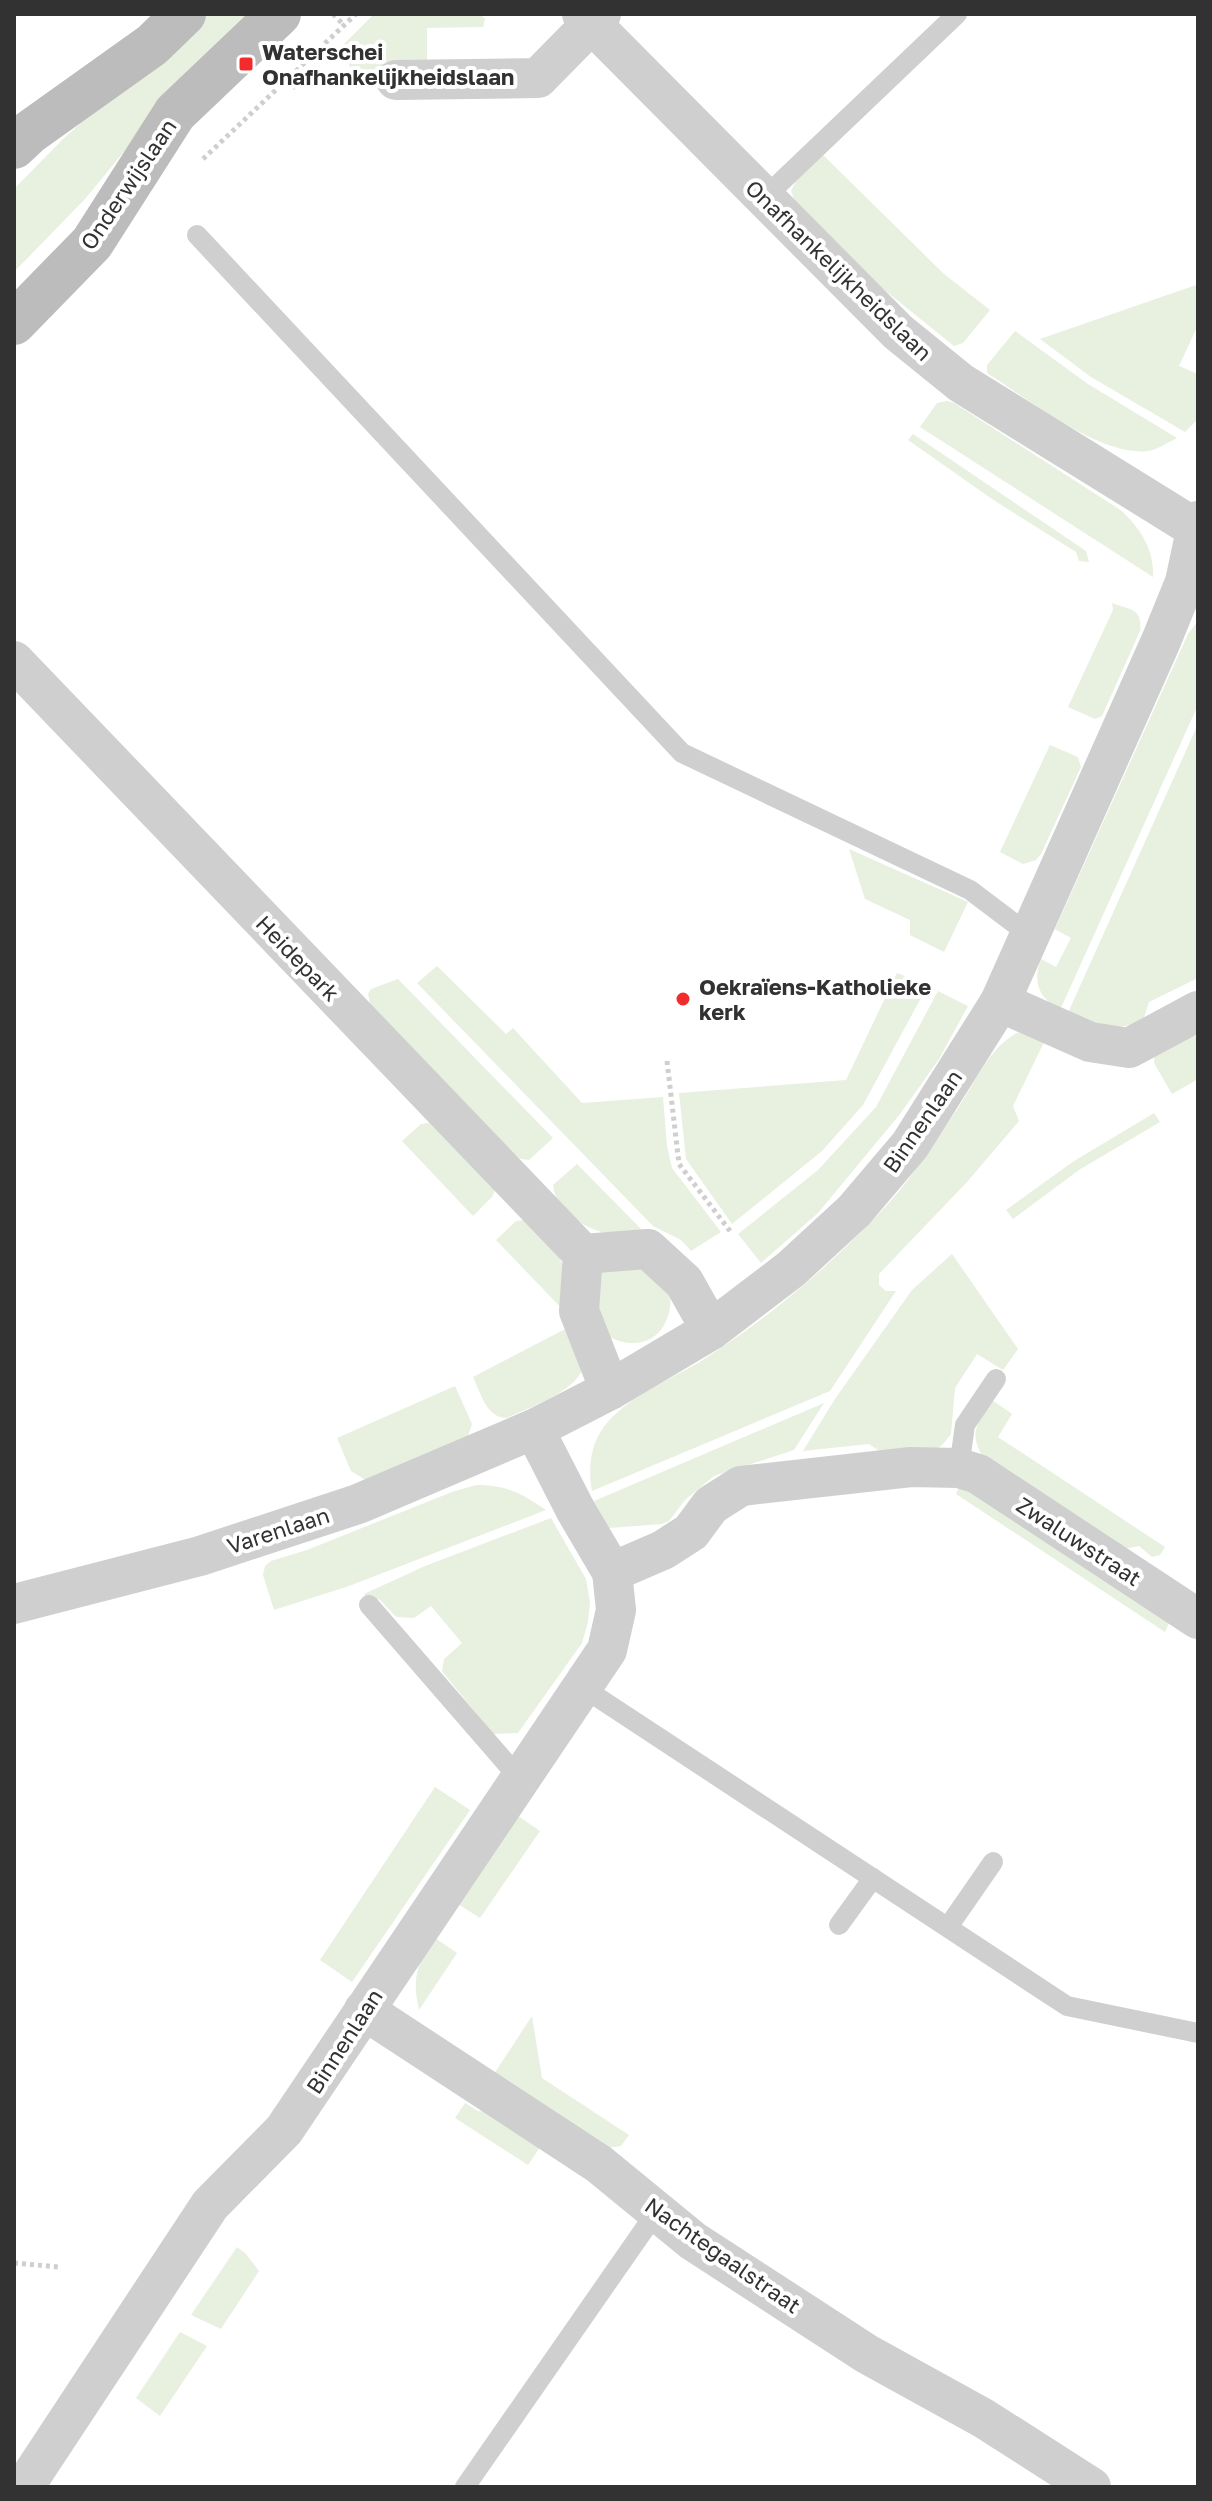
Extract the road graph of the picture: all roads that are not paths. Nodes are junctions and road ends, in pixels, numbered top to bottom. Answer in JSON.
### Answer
{"nodes":[{"id":1,"x":184,"y":14,"type":"edge"},
{"id":2,"x":279,"y":14,"type":"edge"},
{"id":3,"x":957,"y":14,"type":"edge"},
{"id":4,"x":591,"y":17,"type":"edge"},
{"id":5,"x":396,"y":80,"type":"road end"},
{"id":6,"x":14,"y":147,"type":"edge"},
{"id":7,"x":764,"y":198,"type":"junction"},
{"id":8,"x":197,"y":235,"type":"dead end"},
{"id":9,"x":14,"y":323,"type":"edge"},
{"id":10,"x":1198,"y":521,"type":"edge"},
{"id":11,"x":1198,"y":530,"type":"edge"},
{"id":12,"x":14,"y":661,"type":"edge"},
{"id":13,"x":1031,"y":936,"type":"junction"},
{"id":14,"x":1000,"y":1002,"type":"junction"},
{"id":15,"x":1198,"y":1011,"type":"edge"},
{"id":16,"x":583,"y":1254,"type":"junction"},
{"id":17,"x":711,"y":1330,"type":"junction"},
{"id":18,"x":996,"y":1379,"type":"dead end"},
{"id":19,"x":610,"y":1390,"type":"junction"},
{"id":20,"x":534,"y":1429,"type":"junction"},
{"id":21,"x":959,"y":1468,"type":"junction"},
{"id":22,"x":612,"y":1572,"type":"junction"},
{"id":23,"x":14,"y":1604,"type":"edge"},
{"id":24,"x":369,"y":1605,"type":"dead end"},
{"id":25,"x":1198,"y":1619,"type":"edge"},
{"id":26,"x":582,"y":1687,"type":"junction"},
{"id":27,"x":520,"y":1779,"type":"junction"},
{"id":28,"x":993,"y":1862,"type":"dead end"},
{"id":29,"x":873,"y":1878,"type":"junction"},
{"id":30,"x":839,"y":1925,"type":"dead end"},
{"id":31,"x":948,"y":1927,"type":"junction"},
{"id":32,"x":364,"y":2010,"type":"junction"},
{"id":33,"x":1198,"y":2033,"type":"edge"},
{"id":34,"x":657,"y":2211,"type":"junction"},
{"id":35,"x":24,"y":2487,"type":"edge"},
{"id":36,"x":465,"y":2487,"type":"edge"},
{"id":37,"x":1091,"y":2487,"type":"edge"}],
"edges":[{"from":1,"to":6,"type":"main road"},
{"from":2,"to":9,"type":"main road","name":"Onderwijslaan"},
{"from":3,"to":7,"type":"lane"},
{"from":4,"to":5,"type":"street","name":"Onafhankelijkheidslaan"},
{"from":4,"to":7,"type":"street","name":"Onafhankelijkheidslaan"},
{"from":7,"to":11,"type":"street","name":"Onafhankelijkheidslaan"},
{"from":8,"to":13,"type":"lane"},
{"from":10,"to":11,"type":"street","name":"Binnenlaan"},
{"from":11,"to":13,"type":"street","name":"Binnenlaan"},
{"from":12,"to":16,"type":"street","name":"Heidepark"},
{"from":13,"to":14,"type":"street","name":"Binnenlaan"},
{"from":14,"to":15,"type":"street"},
{"from":14,"to":17,"type":"street","name":"Binnenlaan"},
{"from":16,"to":17,"type":"street"},
{"from":16,"to":19,"type":"street"},
{"from":17,"to":19,"type":"street","name":"Binnenlaan"},
{"from":18,"to":21,"type":"lane"},
{"from":19,"to":20,"type":"street","name":"Binnenlaan"},
{"from":20,"to":22,"type":"street","name":"Binnenlaan"},
{"from":20,"to":23,"type":"street","name":"Varenlaan"},
{"from":21,"to":22,"type":"street"},
{"from":21,"to":25,"type":"street","name":"Zwaluwstraat"},
{"from":22,"to":26,"type":"street","name":"Binnenlaan"},
{"from":24,"to":27,"type":"lane"},
{"from":26,"to":27,"type":"street","name":"Binnenlaan"},
{"from":26,"to":29,"type":"lane"},
{"from":27,"to":32,"type":"street","name":"Binnenlaan"},
{"from":28,"to":31,"type":"lane"},
{"from":29,"to":30,"type":"lane"},
{"from":29,"to":31,"type":"lane"},
{"from":31,"to":33,"type":"lane"},
{"from":32,"to":34,"type":"street","name":"Nachtegaalstraat"},
{"from":32,"to":35,"type":"street","name":"Binnenlaan"},
{"from":34,"to":36,"type":"lane"},
{"from":34,"to":37,"type":"street","name":"Nachtegaalstraat"}]}
